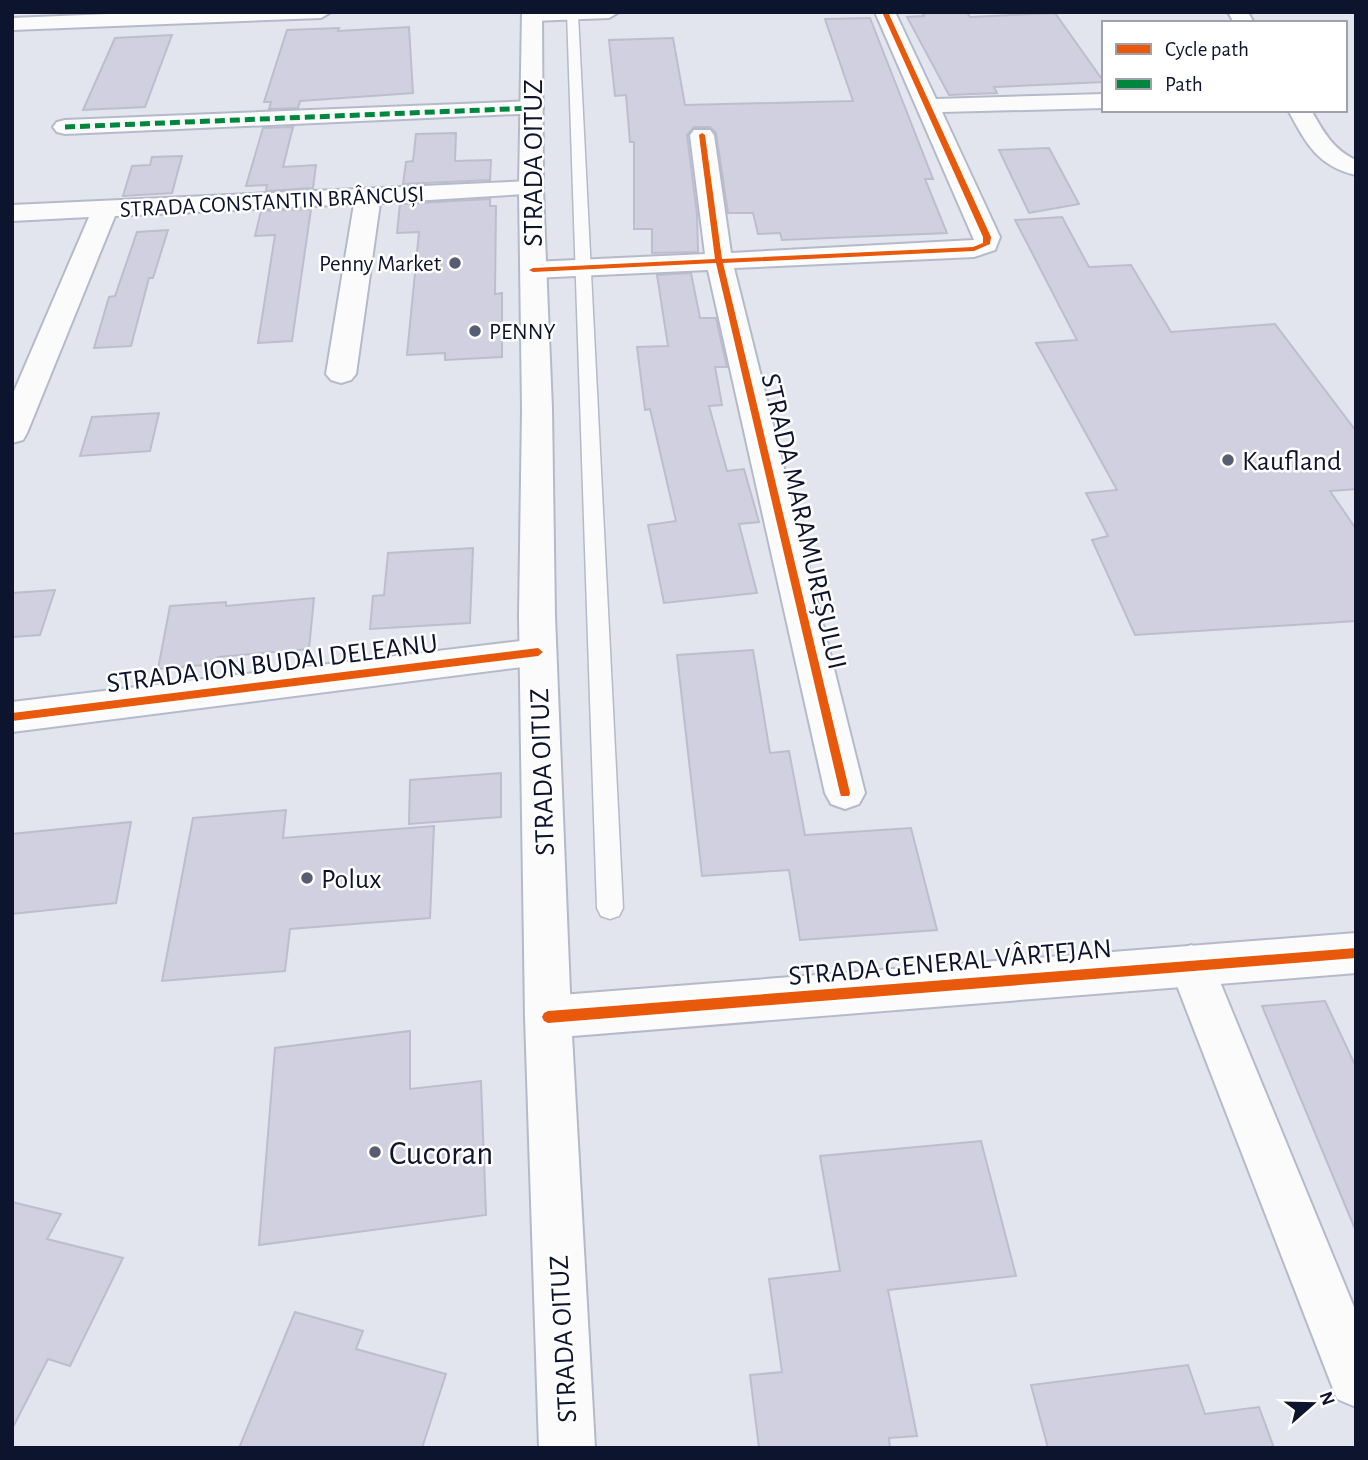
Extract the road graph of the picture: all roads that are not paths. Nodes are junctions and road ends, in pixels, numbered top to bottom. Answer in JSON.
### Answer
{"nodes":[{"id":1,"x":321,"y":12,"type":"edge"},
{"id":2,"x":609,"y":12,"type":"edge"},
{"id":3,"x":885,"y":12,"type":"edge"},
{"id":4,"x":532,"y":14,"type":"edge"},
{"id":5,"x":572,"y":14,"type":"edge"},
{"id":6,"x":12,"y":24,"type":"edge"},
{"id":7,"x":1102,"y":101,"type":"edge"},
{"id":8,"x":928,"y":106,"type":"junction"},
{"id":9,"x":532,"y":108,"type":"junction"},
{"id":10,"x":1300,"y":112,"type":"edge"},
{"id":11,"x":65,"y":127,"type":"dead end"},
{"id":12,"x":702,"y":135,"type":"dead end"},
{"id":13,"x":1356,"y":168,"type":"edge"},
{"id":14,"x":531,"y":188,"type":"junction"},
{"id":15,"x":368,"y":197,"type":"junction"},
{"id":16,"x":105,"y":209,"type":"junction"},
{"id":17,"x":12,"y":213,"type":"edge"},
{"id":18,"x":719,"y":261,"type":"junction"},
{"id":19,"x":583,"y":267,"type":"junction"},
{"id":20,"x":533,"y":270,"type":"junction"},
{"id":21,"x":341,"y":374,"type":"dead end"},
{"id":22,"x":12,"y":433,"type":"edge"},
{"id":23,"x":538,"y":652,"type":"junction"},
{"id":24,"x":12,"y":717,"type":"edge"},
{"id":25,"x":845,"y":793,"type":"dead end"},
{"id":26,"x":610,"y":908,"type":"dead end"},
{"id":27,"x":1356,"y":953,"type":"edge"},
{"id":28,"x":1191,"y":965,"type":"junction"},
{"id":29,"x":548,"y":1017,"type":"junction"},
{"id":30,"x":1356,"y":1380,"type":"edge"},
{"id":31,"x":567,"y":1448,"type":"edge"}],
"edges":[{"from":1,"to":6,"type":"street"},
{"from":2,"to":5,"type":"street"},
{"from":3,"to":8,"type":"street"},
{"from":4,"to":5,"type":"street"},
{"from":4,"to":9,"type":"street","name":"STRADA OITUZ"},
{"from":5,"to":19,"type":"lane"},
{"from":7,"to":8,"type":"street"},
{"from":8,"to":18,"type":"street"},
{"from":9,"to":11,"type":"street"},
{"from":9,"to":14,"type":"street","name":"STRADA OITUZ"},
{"from":10,"to":13,"type":"street"},
{"from":12,"to":18,"type":"street","name":"STRADA MARAMUREȘULUI"},
{"from":14,"to":15,"type":"street","name":"STRADA CONSTANTIN BRÂNCUȘI"},
{"from":14,"to":20,"type":"street","name":"STRADA OITUZ"},
{"from":15,"to":16,"type":"street","name":"STRADA CONSTANTIN BRÂNCUȘI"},
{"from":15,"to":21,"type":"street"},
{"from":16,"to":17,"type":"street","name":"STRADA CONSTANTIN BRÂNCUȘI"},
{"from":16,"to":22,"type":"street"},
{"from":18,"to":19,"type":"street"},
{"from":18,"to":25,"type":"street","name":"STRADA MARAMUREȘULUI"},
{"from":19,"to":20,"type":"street"},
{"from":19,"to":26,"type":"lane"},
{"from":20,"to":23,"type":"street","name":"STRADA OITUZ"},
{"from":23,"to":24,"type":"street","name":"STRADA ION BUDAI DELEANU"},
{"from":23,"to":29,"type":"street","name":"STRADA OITUZ"},
{"from":27,"to":28,"type":"street","name":"STRADA GENERAL VÂRTEJAN"},
{"from":28,"to":29,"type":"street","name":"STRADA GENERAL VÂRTEJAN"},
{"from":28,"to":30,"type":"street"},
{"from":29,"to":31,"type":"street","name":"STRADA OITUZ"}]}
